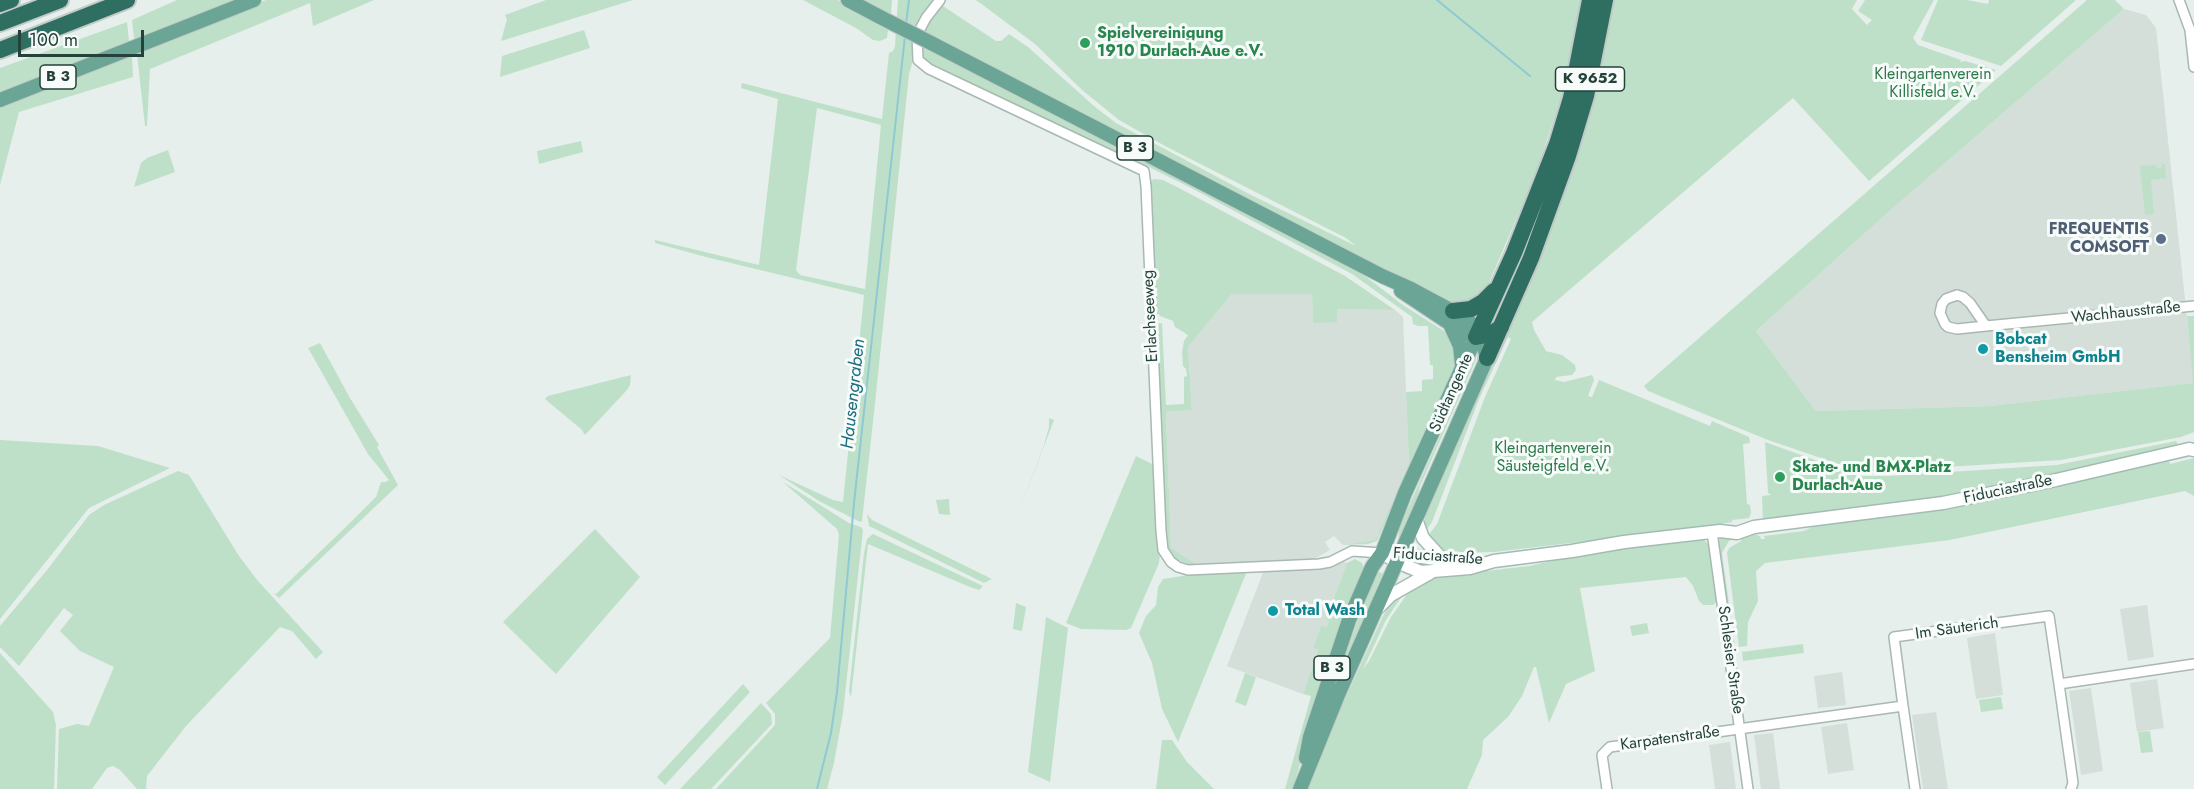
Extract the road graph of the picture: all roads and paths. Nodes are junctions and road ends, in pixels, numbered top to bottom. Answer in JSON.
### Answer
{"nodes":[{"id":1,"x":12,"y":0,"type":"edge"},
{"id":2,"x":60,"y":0,"type":"edge"},
{"id":3,"x":127,"y":0,"type":"edge"},
{"id":4,"x":254,"y":0,"type":"edge"},
{"id":5,"x":848,"y":0,"type":"edge"},
{"id":6,"x":940,"y":0,"type":"edge"},
{"id":7,"x":1590,"y":0,"type":"edge"},
{"id":8,"x":1605,"y":0,"type":"edge"},
{"id":9,"x":2179,"y":0,"type":"edge"},
{"id":10,"x":0,"y":3,"type":"edge"},
{"id":11,"x":0,"y":23,"type":"edge"},
{"id":12,"x":2192,"y":29,"type":"edge"},
{"id":13,"x":0,"y":50,"type":"edge"},
{"id":14,"x":2194,"y":67,"type":"edge"},
{"id":15,"x":0,"y":100,"type":"edge"},
{"id":16,"x":1499,"y":286,"type":"junction"},
{"id":17,"x":2194,"y":306,"type":"edge"},
{"id":18,"x":1451,"y":317,"type":"junction"},
{"id":19,"x":1986,"y":326,"type":"junction"},
{"id":20,"x":1501,"y":327,"type":"junction"},
{"id":21,"x":1479,"y":335,"type":"junction"},
{"id":22,"x":1487,"y":358,"type":"junction"},
{"id":23,"x":1462,"y":367,"type":"junction"},
{"id":24,"x":2192,"y":448,"type":"edge"},
{"id":25,"x":1416,"y":519,"type":"junction"},
{"id":26,"x":1716,"y":532,"type":"junction"},
{"id":27,"x":1382,"y":553,"type":"junction"},
{"id":28,"x":1398,"y":558,"type":"junction"},
{"id":29,"x":1443,"y":560,"type":"junction"},
{"id":30,"x":1494,"y":561,"type":"junction"},
{"id":31,"x":1430,"y":572,"type":"junction"},
{"id":32,"x":1377,"y":609,"type":"junction"},
{"id":33,"x":2194,"y":664,"type":"edge"},
{"id":34,"x":2059,"y":684,"type":"junction"},
{"id":35,"x":1904,"y":706,"type":"junction"},
{"id":36,"x":1740,"y":730,"type":"junction"},
{"id":37,"x":1300,"y":789,"type":"edge"},
{"id":38,"x":1607,"y":789,"type":"edge"},
{"id":39,"x":1748,"y":789,"type":"edge"},
{"id":40,"x":1915,"y":789,"type":"edge"},
{"id":41,"x":2071,"y":789,"type":"edge"}],
"edges":[{"from":1,"to":10,"type":"highway"},
{"from":2,"to":11,"type":"highway"},
{"from":3,"to":13,"type":"highway"},
{"from":4,"to":15,"type":"main road","number":"B 3"},
{"from":5,"to":18,"type":"main road","number":"B 3","bridge":true},
{"from":6,"to":27,"type":"street","name":"Erlachseeweg"},
{"from":7,"to":16,"type":"highway","name":"Südtangente"},
{"from":8,"to":20,"type":"highway","name":"Südtangente","number":"K 9652"},
{"from":9,"to":12,"type":"street"},
{"from":12,"to":14,"type":"street"},
{"from":16,"to":18,"type":"highway"},
{"from":16,"to":21,"type":"highway","name":"Südtangente","number":"B 3"},
{"from":17,"to":19,"type":"street","name":"Wachhausstraße"},
{"from":18,"to":21,"type":"main road","number":"B 3"},
{"from":18,"to":23,"type":"main road"},
{"from":19,"to":19,"type":"street","name":"Wachhausstraße"},
{"from":20,"to":21,"type":"highway"},
{"from":20,"to":22,"type":"highway","name":"Südtangente"},
{"from":21,"to":22,"type":"main road"},
{"from":21,"to":23,"type":"main road","name":"Südtangente","number":"B 3"},
{"from":22,"to":25,"type":"main road","name":"Südtangente","number":"B 3"},
{"from":23,"to":27,"type":"main road","name":"Südtangente","number":"B 3"},
{"from":24,"to":26,"type":"main road","name":"Fiduciastraße"},
{"from":25,"to":28,"type":"main road","name":"Südtangente","number":"B 3"},
{"from":25,"to":29,"type":"main road"},
{"from":26,"to":30,"type":"main road","name":"Fiduciastraße"},
{"from":26,"to":36,"type":"street","name":"Schlesier Straße"},
{"from":27,"to":28,"type":"main road","name":"Fiduciastraße"},
{"from":27,"to":37,"type":"main road","name":"Südtangente","number":"B 3"},
{"from":28,"to":29,"type":"main road","name":"Fiduciastraße"},
{"from":28,"to":31,"type":"main road","name":"Fiduciastraße"},
{"from":28,"to":32,"type":"main road","name":"Südtangente","number":"B 3"},
{"from":29,"to":30,"type":"main road","name":"Fiduciastraße"},
{"from":30,"to":31,"type":"main road","name":"Fiduciastraße"},
{"from":31,"to":32,"type":"main road"},
{"from":32,"to":37,"type":"main road","name":"Südtangente","number":"B 3"},
{"from":33,"to":34,"type":"street"},
{"from":34,"to":35,"type":"street","name":"Im Säuterich"},
{"from":34,"to":41,"type":"street"},
{"from":35,"to":36,"type":"street"},
{"from":35,"to":40,"type":"street"},
{"from":36,"to":38,"type":"street","name":"Karpatenstraße"},
{"from":36,"to":39,"type":"street","name":"Schlesier Straße"}]}
